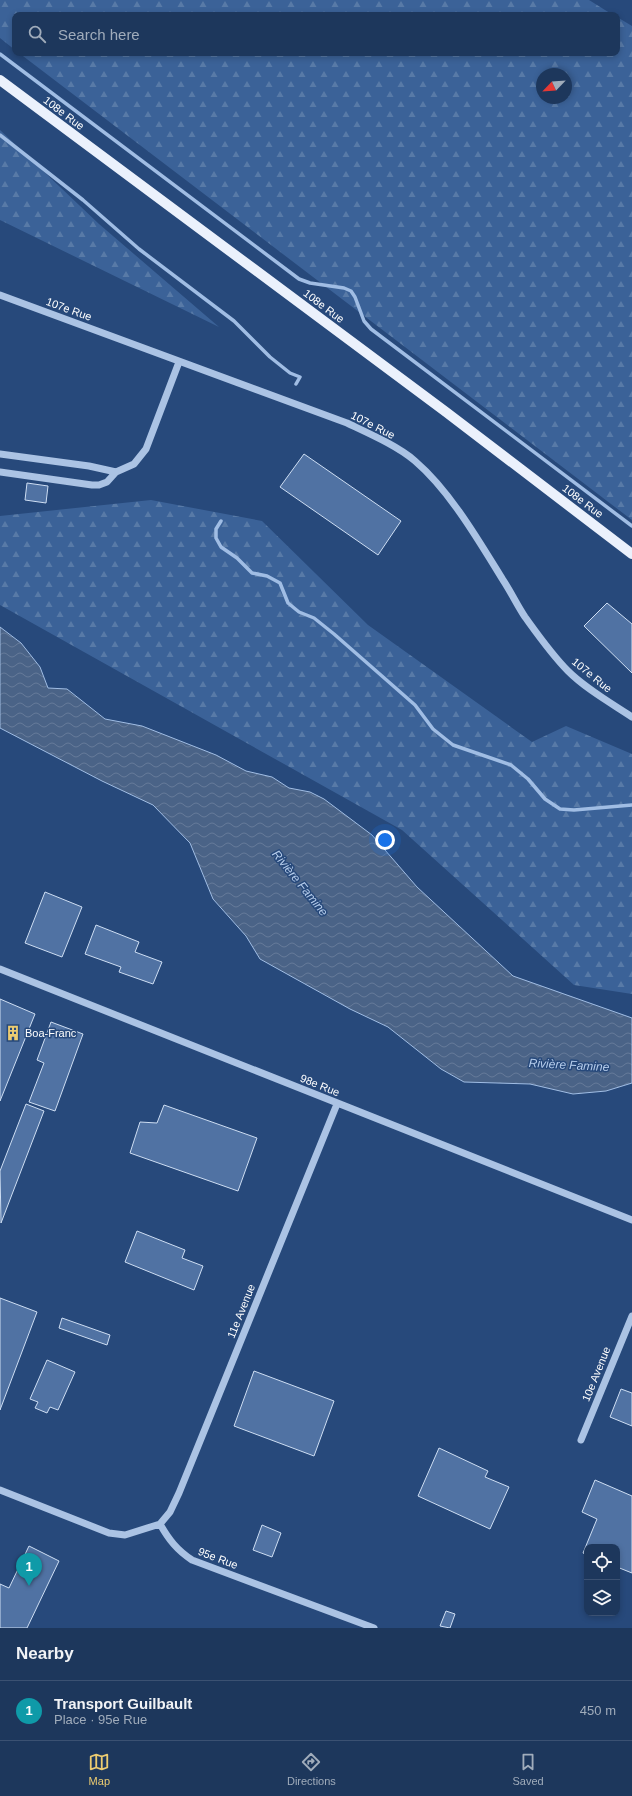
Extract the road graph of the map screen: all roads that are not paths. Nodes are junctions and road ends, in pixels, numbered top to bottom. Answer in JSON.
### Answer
{"nodes":[{"id":1,"x":0,"y":80,"type":"edge"},
{"id":2,"x":0,"y":295,"type":"edge"},
{"id":3,"x":180,"y":362,"type":"junction"},
{"id":4,"x":0,"y":454,"type":"edge"},
{"id":5,"x":0,"y":472,"type":"edge"},
{"id":6,"x":116,"y":472,"type":"junction"},
{"id":7,"x":632,"y":554,"type":"edge"},
{"id":8,"x":632,"y":717,"type":"edge"},
{"id":9,"x":0,"y":969,"type":"edge"},
{"id":10,"x":336,"y":1104,"type":"junction"},
{"id":11,"x":632,"y":1220,"type":"edge"},
{"id":12,"x":632,"y":1316,"type":"edge"},
{"id":13,"x":581,"y":1440,"type":"dead end"},
{"id":14,"x":0,"y":1490,"type":"edge"},
{"id":15,"x":160,"y":1524,"type":"junction"},
{"id":16,"x":374,"y":1628,"type":"edge"}],
"edges":[{"from":1,"to":7,"type":"main road","name":"108e Rue"},
{"from":2,"to":3,"type":"street","name":"107e Rue"},
{"from":3,"to":6,"type":"street"},
{"from":3,"to":8,"type":"street","name":"107e Rue"},
{"from":4,"to":6,"type":"street"},
{"from":5,"to":6,"type":"street"},
{"from":9,"to":10,"type":"street","name":"98e Rue"},
{"from":10,"to":11,"type":"street","name":"98e Rue"},
{"from":10,"to":15,"type":"street","name":"11e Avenue"},
{"from":12,"to":13,"type":"street","name":"10e Avenue"},
{"from":14,"to":15,"type":"street"},
{"from":15,"to":16,"type":"street","name":"95e Rue"}]}
